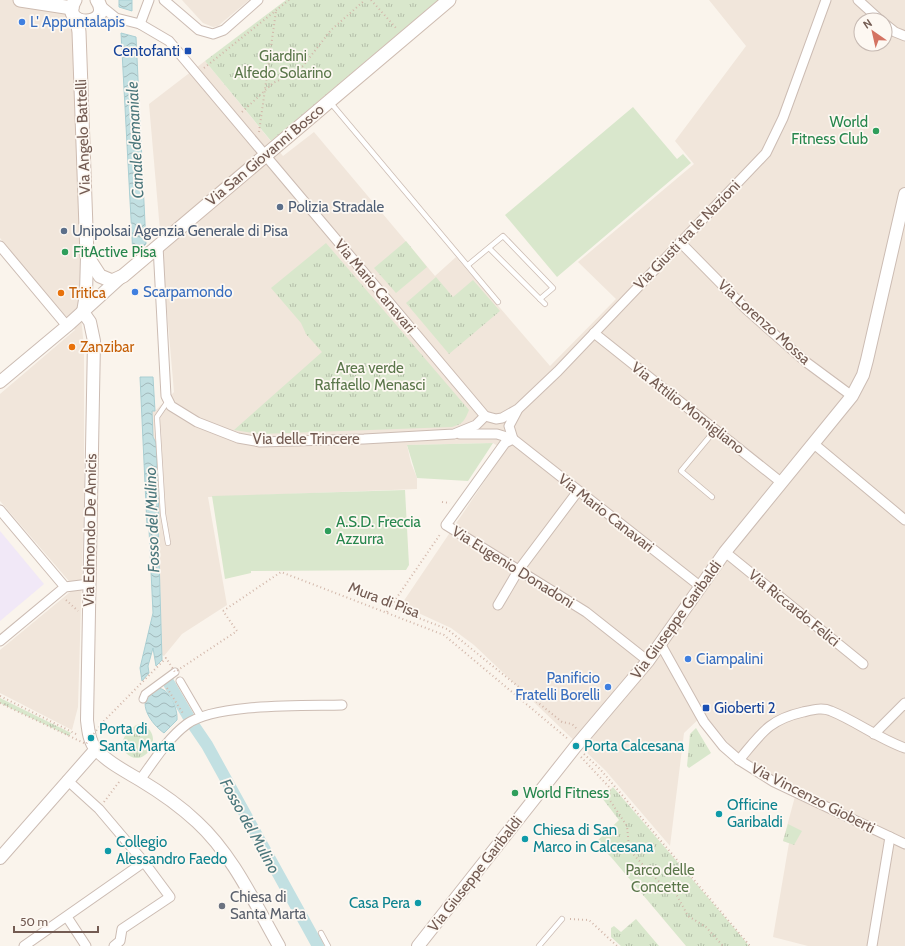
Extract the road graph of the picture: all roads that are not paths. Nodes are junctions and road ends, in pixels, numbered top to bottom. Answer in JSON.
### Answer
{"nodes":[{"id":1,"x":20,"y":0,"type":"edge"},
{"id":2,"x":150,"y":0,"type":"edge"},
{"id":3,"x":164,"y":0,"type":"edge"},
{"id":4,"x":258,"y":0,"type":"edge"},
{"id":5,"x":449,"y":0,"type":"edge"},
{"id":6,"x":826,"y":0,"type":"edge"},
{"id":7,"x":858,"y":0,"type":"edge"},
{"id":8,"x":98,"y":3,"type":"edge"},
{"id":9,"x":74,"y":6,"type":"edge"},
{"id":10,"x":871,"y":12,"type":"edge"},
{"id":11,"x":140,"y":24,"type":"junction"},
{"id":12,"x":893,"y":30,"type":"edge"},
{"id":13,"x":905,"y":36,"type":"edge"},
{"id":14,"x":329,"y":101,"type":"junction"},
{"id":15,"x":264,"y":156,"type":"junction"},
{"id":16,"x":905,"y":194,"type":"edge"},
{"id":17,"x":902,"y":218,"type":"edge"},
{"id":18,"x":680,"y":242,"type":"junction"},
{"id":19,"x":0,"y":246,"type":"edge"},
{"id":20,"x":489,"y":248,"type":"junction"},
{"id":21,"x":153,"y":250,"type":"junction"},
{"id":22,"x":87,"y":256,"type":"junction"},
{"id":23,"x":468,"y":265,"type":"junction"},
{"id":24,"x":123,"y":276,"type":"junction"},
{"id":25,"x":540,"y":299,"type":"junction"},
{"id":26,"x":498,"y":302,"type":"dead end"},
{"id":27,"x":545,"y":304,"type":"dead end"},
{"id":28,"x":83,"y":312,"type":"junction"},
{"id":29,"x":67,"y":326,"type":"junction"},
{"id":30,"x":594,"y":333,"type":"junction"},
{"id":31,"x":0,"y":382,"type":"edge"},
{"id":32,"x":852,"y":396,"type":"junction"},
{"id":33,"x":168,"y":401,"type":"junction"},
{"id":34,"x":518,"y":409,"type":"junction"},
{"id":35,"x":486,"y":416,"type":"junction"},
{"id":36,"x":716,"y":429,"type":"junction"},
{"id":37,"x":454,"y":434,"type":"junction"},
{"id":38,"x":513,"y":439,"type":"junction"},
{"id":39,"x":814,"y":444,"type":"junction"},
{"id":40,"x":782,"y":483,"type":"junction"},
{"id":41,"x":578,"y":491,"type":"junction"},
{"id":42,"x":712,"y":497,"type":"dead end"},
{"id":43,"x":0,"y":510,"type":"edge"},
{"id":44,"x":905,"y":520,"type":"edge"},
{"id":45,"x":168,"y":544,"type":"dead end"},
{"id":46,"x":725,"y":552,"type":"junction"},
{"id":47,"x":518,"y":571,"type":"junction"},
{"id":48,"x":89,"y":584,"type":"junction"},
{"id":49,"x":65,"y":587,"type":"junction"},
{"id":50,"x":701,"y":587,"type":"junction"},
{"id":51,"x":498,"y":605,"type":"dead end"},
{"id":52,"x":0,"y":641,"type":"edge"},
{"id":53,"x":660,"y":646,"type":"junction"},
{"id":54,"x":648,"y":661,"type":"junction"},
{"id":55,"x":863,"y":664,"type":"dead end"},
{"id":56,"x":174,"y":672,"type":"road end"},
{"id":57,"x":180,"y":682,"type":"dead end"},
{"id":58,"x":144,"y":699,"type":"dead end"},
{"id":59,"x":905,"y":703,"type":"edge"},
{"id":60,"x":342,"y":705,"type":"dead end"},
{"id":61,"x":199,"y":718,"type":"junction"},
{"id":62,"x":874,"y":734,"type":"junction"},
{"id":63,"x":92,"y":743,"type":"junction"},
{"id":64,"x":905,"y":748,"type":"edge"},
{"id":65,"x":739,"y":760,"type":"junction"},
{"id":66,"x":67,"y":780,"type":"junction"},
{"id":67,"x":140,"y":780,"type":"junction"},
{"id":68,"x":890,"y":838,"type":"junction"},
{"id":69,"x":905,"y":844,"type":"edge"},
{"id":70,"x":0,"y":858,"type":"edge"},
{"id":71,"x":144,"y":862,"type":"junction"},
{"id":72,"x":67,"y":917,"type":"junction"},
{"id":73,"x":562,"y":919,"type":"road end"},
{"id":74,"x":321,"y":933,"type":"dead end"},
{"id":75,"x":24,"y":946,"type":"edge"},
{"id":76,"x":86,"y":946,"type":"edge"},
{"id":77,"x":114,"y":946,"type":"edge"},
{"id":78,"x":279,"y":946,"type":"edge"},
{"id":79,"x":328,"y":946,"type":"edge"},
{"id":80,"x":418,"y":946,"type":"edge"},
{"id":81,"x":539,"y":946,"type":"edge"},
{"id":82,"x":872,"y":946,"type":"edge"}],
"edges":[{"from":1,"to":9,"type":"main road"},
{"from":2,"to":11,"type":"street"},
{"from":3,"to":4,"type":"street"},
{"from":5,"to":14,"type":"main road","name":"Via San Giovanni Bosco"},
{"from":6,"to":18,"type":"street","name":"Via Giusti tra le Nazioni"},
{"from":7,"to":10,"type":"street"},
{"from":8,"to":9,"type":"main road"},
{"from":8,"to":11,"type":"street","name":"Via Mario Canavari"},
{"from":9,"to":22,"type":"main road","name":"Via Angelo Battelli"},
{"from":11,"to":15,"type":"street","name":"Via Mario Canavari"},
{"from":12,"to":13,"type":"street"},
{"from":14,"to":15,"type":"main road","name":"Via San Giovanni Bosco"},
{"from":14,"to":23,"type":"lane"},
{"from":15,"to":21,"type":"main road","name":"Via San Giovanni Bosco"},
{"from":15,"to":35,"type":"street","name":"Via Mario Canavari"},
{"from":16,"to":17,"type":"street","name":"Via Giuseppe Garibaldi"},
{"from":17,"to":32,"type":"street","name":"Via Giuseppe Garibaldi"},
{"from":18,"to":30,"type":"street","name":"Via Giusti tra le Nazioni"},
{"from":18,"to":32,"type":"street","name":"Via Lorenzo Mossa"},
{"from":19,"to":29,"type":"street"},
{"from":20,"to":23,"type":"lane"},
{"from":20,"to":25,"type":"lane"},
{"from":20,"to":25,"type":"lane"},
{"from":21,"to":24,"type":"main road","name":"Via San Giovanni Bosco"},
{"from":21,"to":33,"type":"street"},
{"from":22,"to":24,"type":"main road","name":"Via Angelo Battelli"},
{"from":22,"to":28,"type":"street","name":"Via Angelo Battelli"},
{"from":23,"to":26,"type":"lane"},
{"from":24,"to":28,"type":"street","name":"Via San Giovanni Bosco"},
{"from":25,"to":27,"type":"lane"},
{"from":28,"to":29,"type":"street","name":"Via San Giovanni Bosco"},
{"from":28,"to":48,"type":"street","name":"Via Edmondo De Amicis"},
{"from":29,"to":31,"type":"street","name":"Via San Giovanni Bosco"},
{"from":30,"to":34,"type":"street","name":"Via Giusti tra le Nazioni"},
{"from":30,"to":36,"type":"street","name":"Via Attilio Momigliano"},
{"from":32,"to":39,"type":"street","name":"Via Giuseppe Garibaldi"},
{"from":33,"to":37,"type":"street","name":"Via delle Trincere"},
{"from":33,"to":45,"type":"lane"},
{"from":34,"to":35,"type":"street","name":"Via Giusti tra le Nazioni"},
{"from":34,"to":38,"type":"street"},
{"from":35,"to":37,"type":"street","name":"Via delle Trincere"},
{"from":36,"to":40,"type":"street","name":"Via Attilio Momigliano"},
{"from":36,"to":42,"type":"lane"},
{"from":37,"to":38,"type":"street","name":"Via Mario Canavari"},
{"from":38,"to":41,"type":"street","name":"Via Mario Canavari"},
{"from":38,"to":47,"type":"street","name":"Via Eugenio Donadoni"},
{"from":39,"to":40,"type":"street","name":"Via Giuseppe Garibaldi"},
{"from":39,"to":44,"type":"street"},
{"from":40,"to":46,"type":"street","name":"Via Giuseppe Garibaldi"},
{"from":41,"to":47,"type":"street"},
{"from":41,"to":50,"type":"street","name":"Via Mario Canavari"},
{"from":43,"to":49,"type":"street"},
{"from":46,"to":50,"type":"street","name":"Via Giuseppe Garibaldi"},
{"from":46,"to":55,"type":"street","name":"Via Riccardo Felici"},
{"from":47,"to":51,"type":"street"},
{"from":47,"to":54,"type":"street","name":"Via Eugenio Donadoni"},
{"from":48,"to":49,"type":"street"},
{"from":48,"to":63,"type":"street","name":"Via Edmondo De Amicis"},
{"from":49,"to":52,"type":"street"},
{"from":50,"to":53,"type":"street","name":"Via Giuseppe Garibaldi"},
{"from":53,"to":54,"type":"street","name":"Via Giuseppe Garibaldi"},
{"from":53,"to":65,"type":"street","name":"Via Vincenzo Gioberti"},
{"from":54,"to":80,"type":"street","name":"Via Giuseppe Garibaldi"},
{"from":56,"to":58,"type":"street"},
{"from":57,"to":61,"type":"street"},
{"from":59,"to":62,"type":"street"},
{"from":60,"to":61,"type":"street"},
{"from":61,"to":67,"type":"street"},
{"from":62,"to":64,"type":"street"},
{"from":62,"to":65,"type":"street"},
{"from":63,"to":66,"type":"street"},
{"from":63,"to":67,"type":"street"},
{"from":65,"to":68,"type":"street","name":"Via Vincenzo Gioberti"},
{"from":66,"to":70,"type":"street"},
{"from":66,"to":71,"type":"street"},
{"from":67,"to":78,"type":"street"},
{"from":68,"to":69,"type":"street","name":"Via Vincenzo Gioberti"},
{"from":68,"to":82,"type":"street"},
{"from":71,"to":72,"type":"street"},
{"from":71,"to":77,"type":"street"},
{"from":72,"to":75,"type":"street"},
{"from":72,"to":76,"type":"street"},
{"from":73,"to":81,"type":"lane"},
{"from":74,"to":79,"type":"lane"}]}
